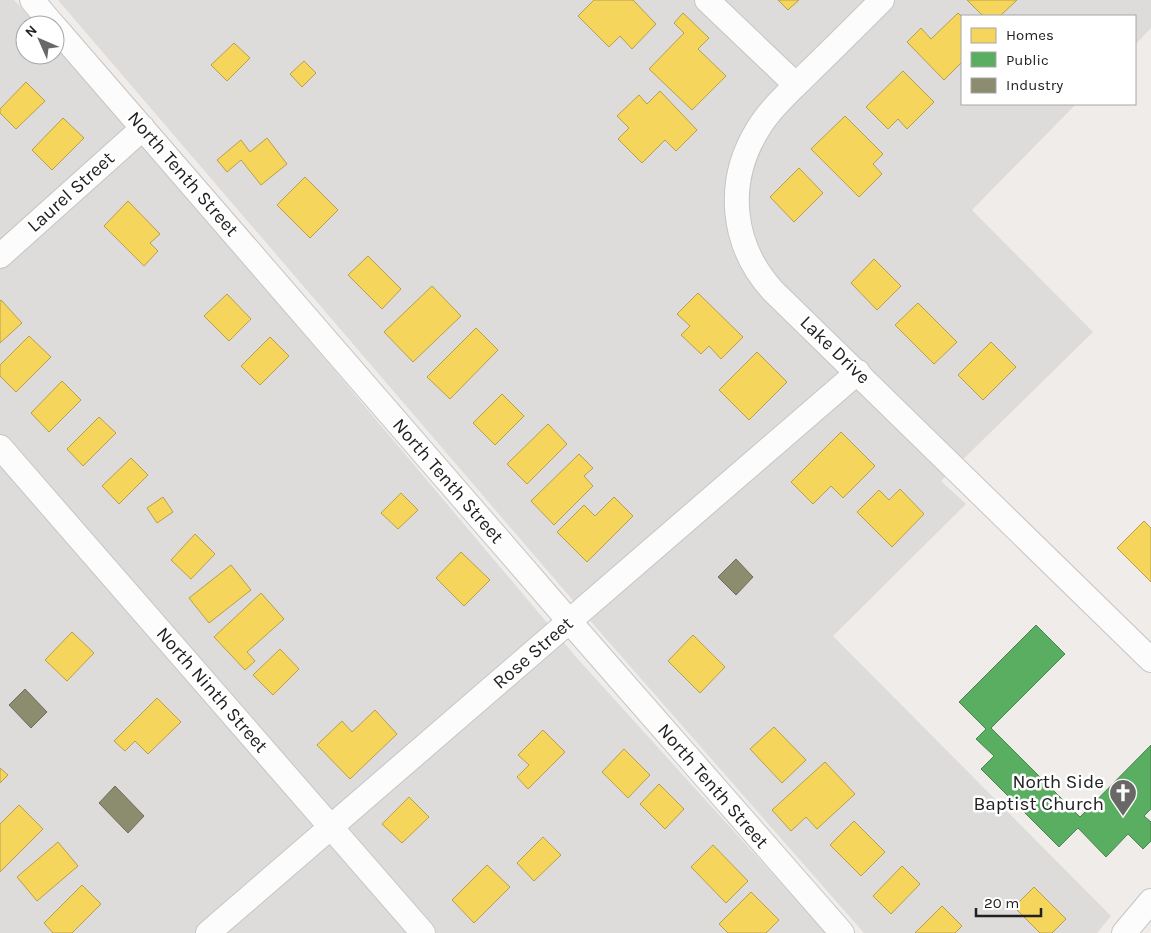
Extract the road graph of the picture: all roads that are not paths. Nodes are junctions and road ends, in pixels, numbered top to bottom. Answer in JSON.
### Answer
{"nodes":[{"id":1,"x":32,"y":0,"type":"edge"},
{"id":2,"x":708,"y":0,"type":"edge"},
{"id":3,"x":882,"y":0,"type":"edge"},
{"id":4,"x":45,"y":15,"type":"edge"},
{"id":5,"x":65,"y":39,"type":"edge"},
{"id":6,"x":796,"y":85,"type":"junction"},
{"id":7,"x":143,"y":128,"type":"junction"},
{"id":8,"x":0,"y":256,"type":"edge"},
{"id":9,"x":858,"y":372,"type":"junction"},
{"id":10,"x":0,"y":448,"type":"edge"},
{"id":11,"x":570,"y":622,"type":"junction"},
{"id":12,"x":1151,"y":660,"type":"edge"},
{"id":13,"x":330,"y":828,"type":"junction"},
{"id":14,"x":1151,"y":901,"type":"edge"},
{"id":15,"x":208,"y":933,"type":"edge"},
{"id":16,"x":423,"y":933,"type":"edge"},
{"id":17,"x":842,"y":933,"type":"edge"},
{"id":18,"x":1124,"y":933,"type":"edge"}],
"edges":[{"from":1,"to":4,"type":"street","name":"North Tenth Street"},
{"from":2,"to":6,"type":"street"},
{"from":3,"to":6,"type":"street","name":"Lake Drive"},
{"from":5,"to":7,"type":"street","name":"North Tenth Street"},
{"from":6,"to":9,"type":"street","name":"Lake Drive"},
{"from":7,"to":8,"type":"street","name":"Laurel Street"},
{"from":7,"to":11,"type":"street","name":"North Tenth Street"},
{"from":9,"to":11,"type":"street","name":"Rose Street"},
{"from":9,"to":12,"type":"street","name":"Lake Drive"},
{"from":10,"to":13,"type":"street","name":"North Ninth Street"},
{"from":11,"to":13,"type":"street","name":"Rose Street"},
{"from":11,"to":17,"type":"street","name":"North Tenth Street"},
{"from":13,"to":15,"type":"street","name":"Rose Street"},
{"from":13,"to":16,"type":"street","name":"North Ninth Street"},
{"from":14,"to":18,"type":"street"}]}
